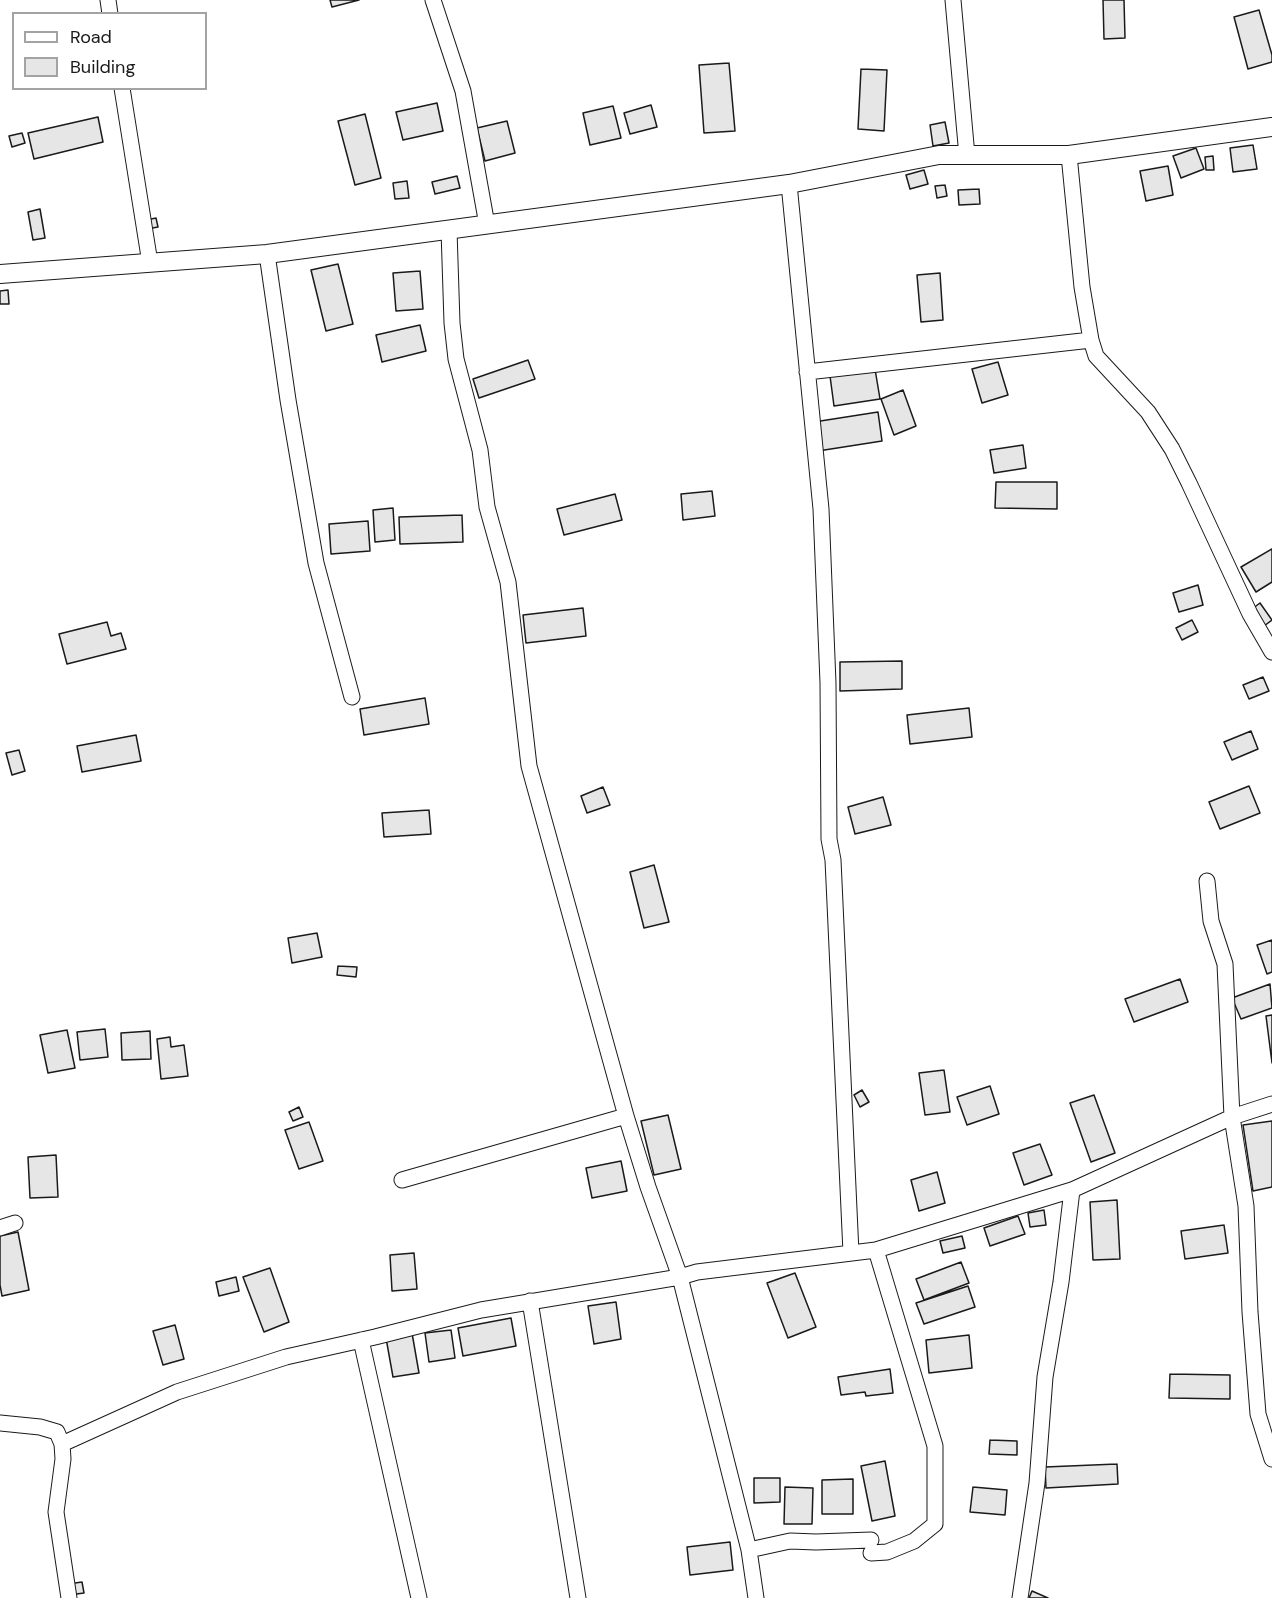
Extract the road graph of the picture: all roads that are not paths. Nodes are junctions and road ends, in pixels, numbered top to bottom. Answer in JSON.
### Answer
{"nodes":[{"id":1,"x":433,"y":0,"type":"edge"},
{"id":2,"x":953,"y":0,"type":"edge"},
{"id":3,"x":122,"y":90,"type":"edge"},
{"id":4,"x":1272,"y":127,"type":"edge"},
{"id":5,"x":1069,"y":155,"type":"junction"},
{"id":6,"x":967,"y":156,"type":"junction"},
{"id":7,"x":789,"y":184,"type":"junction"},
{"id":8,"x":487,"y":225,"type":"junction"},
{"id":9,"x":449,"y":230,"type":"junction"},
{"id":10,"x":267,"y":254,"type":"junction"},
{"id":11,"x":150,"y":262,"type":"junction"},
{"id":12,"x":0,"y":274,"type":"edge"},
{"id":13,"x":1091,"y":340,"type":"junction"},
{"id":14,"x":807,"y":372,"type":"junction"},
{"id":15,"x":1272,"y":652,"type":"edge"},
{"id":16,"x":352,"y":697,"type":"dead end"},
{"id":17,"x":1207,"y":881,"type":"dead end"},
{"id":18,"x":1272,"y":1104,"type":"edge"},
{"id":19,"x":626,"y":1116,"type":"junction"},
{"id":20,"x":1232,"y":1117,"type":"junction"},
{"id":21,"x":402,"y":1180,"type":"dead end"},
{"id":22,"x":1072,"y":1190,"type":"junction"},
{"id":23,"x":876,"y":1251,"type":"junction"},
{"id":24,"x":851,"y":1253,"type":"junction"},
{"id":25,"x":680,"y":1277,"type":"junction"},
{"id":26,"x":530,"y":1301,"type":"junction"},
{"id":27,"x":361,"y":1340,"type":"junction"},
{"id":28,"x":0,"y":1423,"type":"edge"},
{"id":29,"x":62,"y":1443,"type":"junction"},
{"id":30,"x":1272,"y":1459,"type":"edge"},
{"id":31,"x":749,"y":1550,"type":"junction"},
{"id":32,"x":69,"y":1598,"type":"edge"},
{"id":33,"x":419,"y":1598,"type":"edge"},
{"id":34,"x":578,"y":1598,"type":"edge"},
{"id":35,"x":756,"y":1598,"type":"edge"},
{"id":36,"x":1020,"y":1598,"type":"edge"}],
"edges":[{"from":1,"to":8,"type":"street"},
{"from":2,"to":6,"type":"street"},
{"from":3,"to":11,"type":"street"},
{"from":4,"to":5,"type":"street"},
{"from":5,"to":6,"type":"street"},
{"from":5,"to":13,"type":"street"},
{"from":6,"to":7,"type":"street"},
{"from":7,"to":8,"type":"street"},
{"from":7,"to":14,"type":"street"},
{"from":8,"to":9,"type":"street"},
{"from":9,"to":10,"type":"street"},
{"from":9,"to":19,"type":"street"},
{"from":10,"to":11,"type":"street"},
{"from":10,"to":16,"type":"street"},
{"from":11,"to":12,"type":"street"},
{"from":13,"to":14,"type":"street"},
{"from":13,"to":15,"type":"street"},
{"from":14,"to":24,"type":"street"},
{"from":17,"to":20,"type":"street"},
{"from":18,"to":20,"type":"street"},
{"from":19,"to":21,"type":"street"},
{"from":19,"to":25,"type":"street"},
{"from":20,"to":22,"type":"street"},
{"from":20,"to":30,"type":"street"},
{"from":22,"to":23,"type":"street"},
{"from":22,"to":36,"type":"street"},
{"from":23,"to":24,"type":"street"},
{"from":23,"to":31,"type":"street"},
{"from":24,"to":25,"type":"street"},
{"from":25,"to":26,"type":"street"},
{"from":25,"to":31,"type":"street"},
{"from":26,"to":27,"type":"street"},
{"from":26,"to":34,"type":"street"},
{"from":27,"to":29,"type":"street"},
{"from":27,"to":33,"type":"street"},
{"from":28,"to":29,"type":"street"},
{"from":29,"to":32,"type":"street"},
{"from":31,"to":35,"type":"street"}]}
